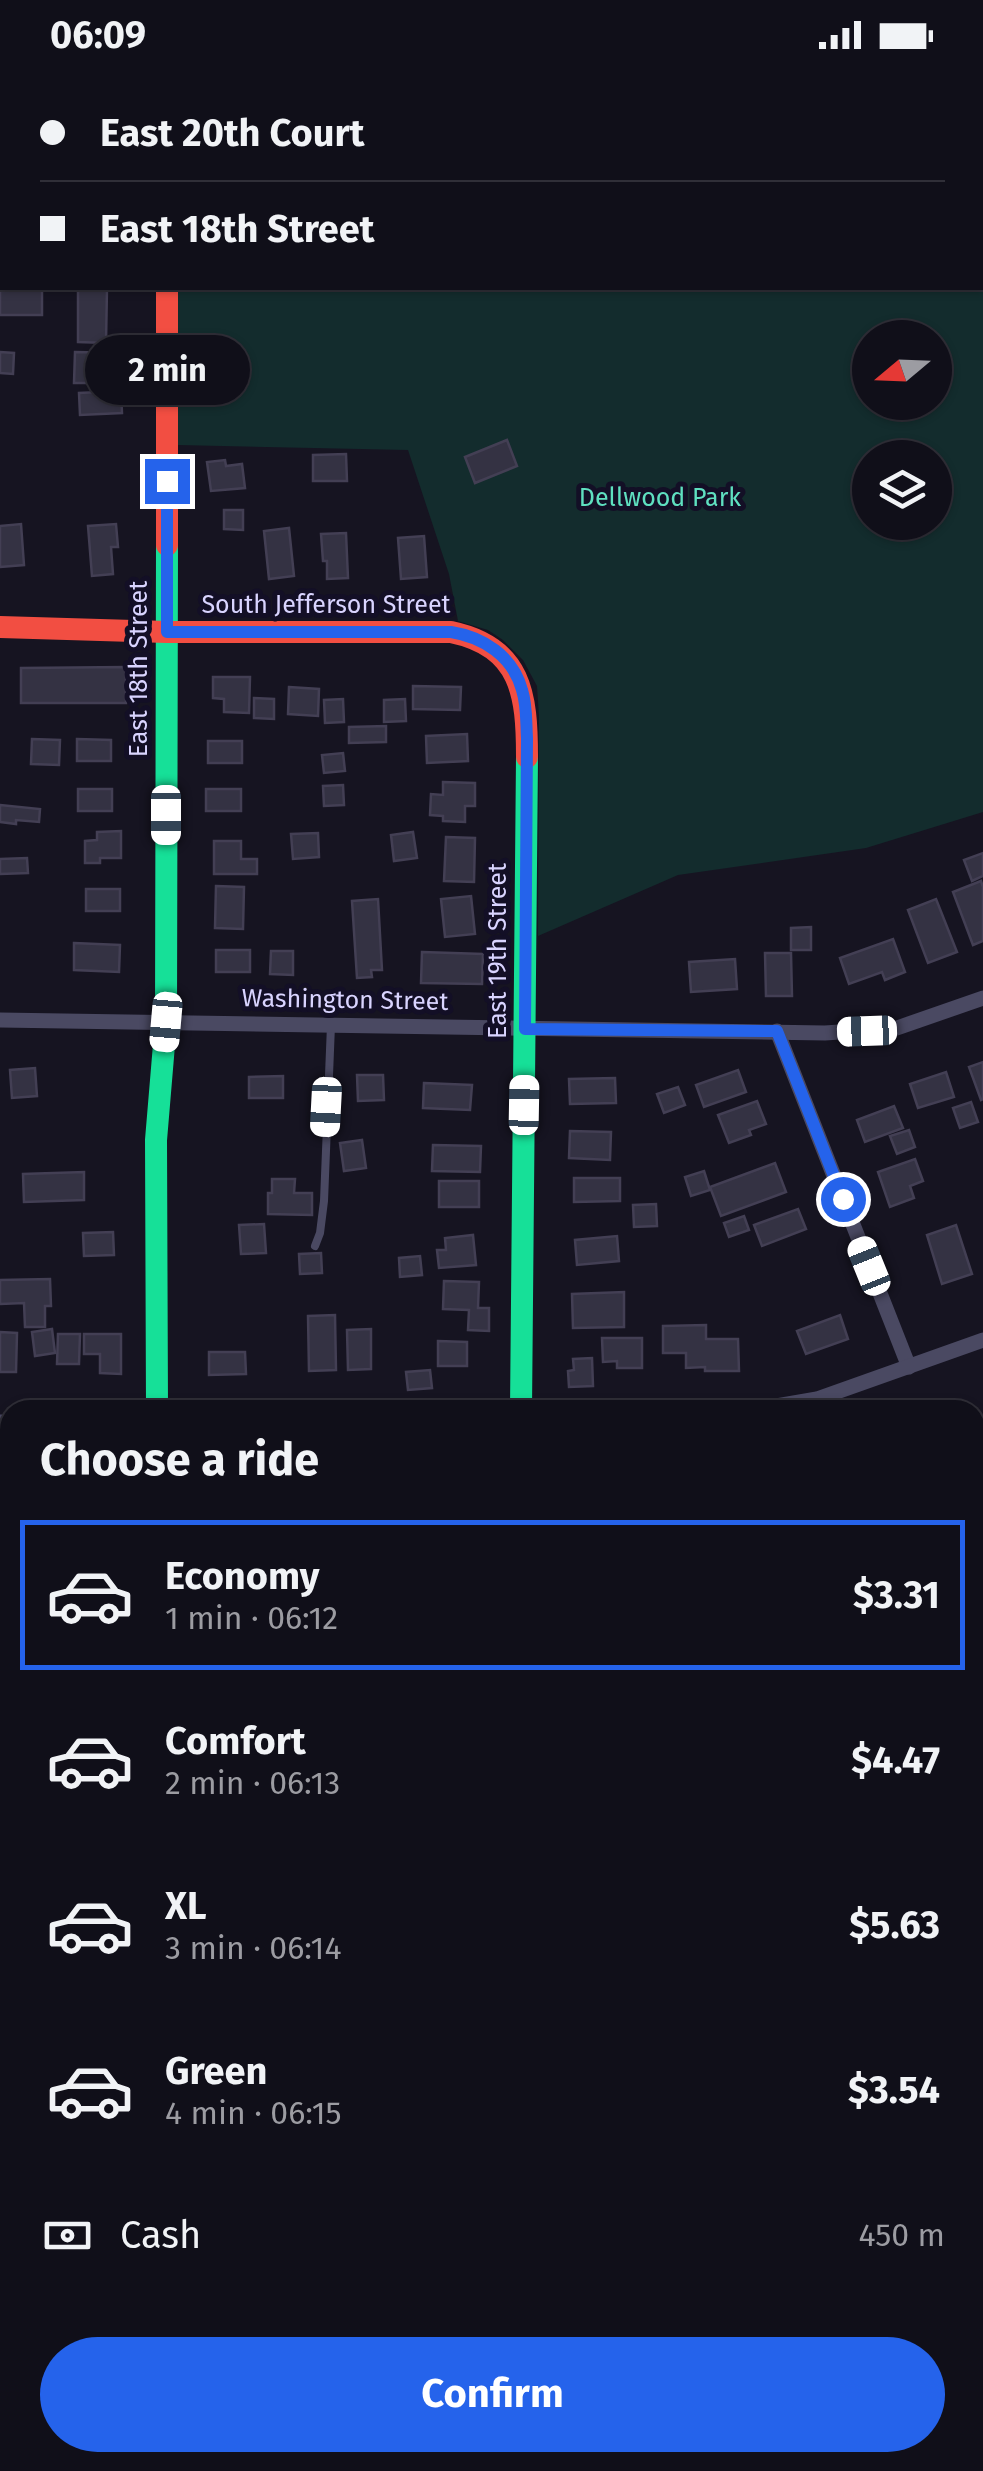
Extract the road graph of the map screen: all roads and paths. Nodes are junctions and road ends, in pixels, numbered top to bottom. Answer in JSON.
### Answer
{"nodes":[{"id":1,"x":167,"y":290,"type":"edge"},
{"id":2,"x":0,"y":627,"type":"edge"},
{"id":3,"x":167,"y":632,"type":"junction"},
{"id":4,"x":472,"y":635,"type":"joint"},
{"id":5,"x":983,"y":998,"type":"edge"},
{"id":6,"x":0,"y":1020,"type":"edge"},
{"id":7,"x":166,"y":1022,"type":"junction"},
{"id":8,"x":330,"y":1025,"type":"junction"},
{"id":9,"x":525,"y":1029,"type":"junction"},
{"id":10,"x":777,"y":1031,"type":"junction"},
{"id":11,"x":314,"y":1246,"type":"dead end"},
{"id":12,"x":983,"y":1340,"type":"edge"},
{"id":13,"x":909,"y":1367,"type":"junction"},
{"id":14,"x":157,"y":1400,"type":"edge"},
{"id":15,"x":521,"y":1400,"type":"edge"},
{"id":16,"x":806,"y":1400,"type":"edge"}],
"edges":[{"from":1,"to":3,"type":"street","name":"East 18th Street"},
{"from":2,"to":3,"type":"street","name":"South Jefferson Street"},
{"from":3,"to":4,"type":"street","name":"South Jefferson Street"},
{"from":3,"to":7,"type":"street","name":"East 18th Street"},
{"from":4,"to":9,"type":"street","name":"East 19th Street"},
{"from":5,"to":10,"type":"street","name":"Washington Street"},
{"from":6,"to":7,"type":"street","name":"Washington Street"},
{"from":7,"to":8,"type":"street","name":"Washington Street"},
{"from":7,"to":14,"type":"street","name":"East 18th Street"},
{"from":8,"to":9,"type":"street","name":"Washington Street"},
{"from":8,"to":11,"type":"lane"},
{"from":9,"to":10,"type":"street","name":"Washington Street"},
{"from":9,"to":15,"type":"street","name":"East 19th Street"},
{"from":10,"to":13,"type":"street"},
{"from":12,"to":13,"type":"street"},
{"from":13,"to":16,"type":"street"}]}
